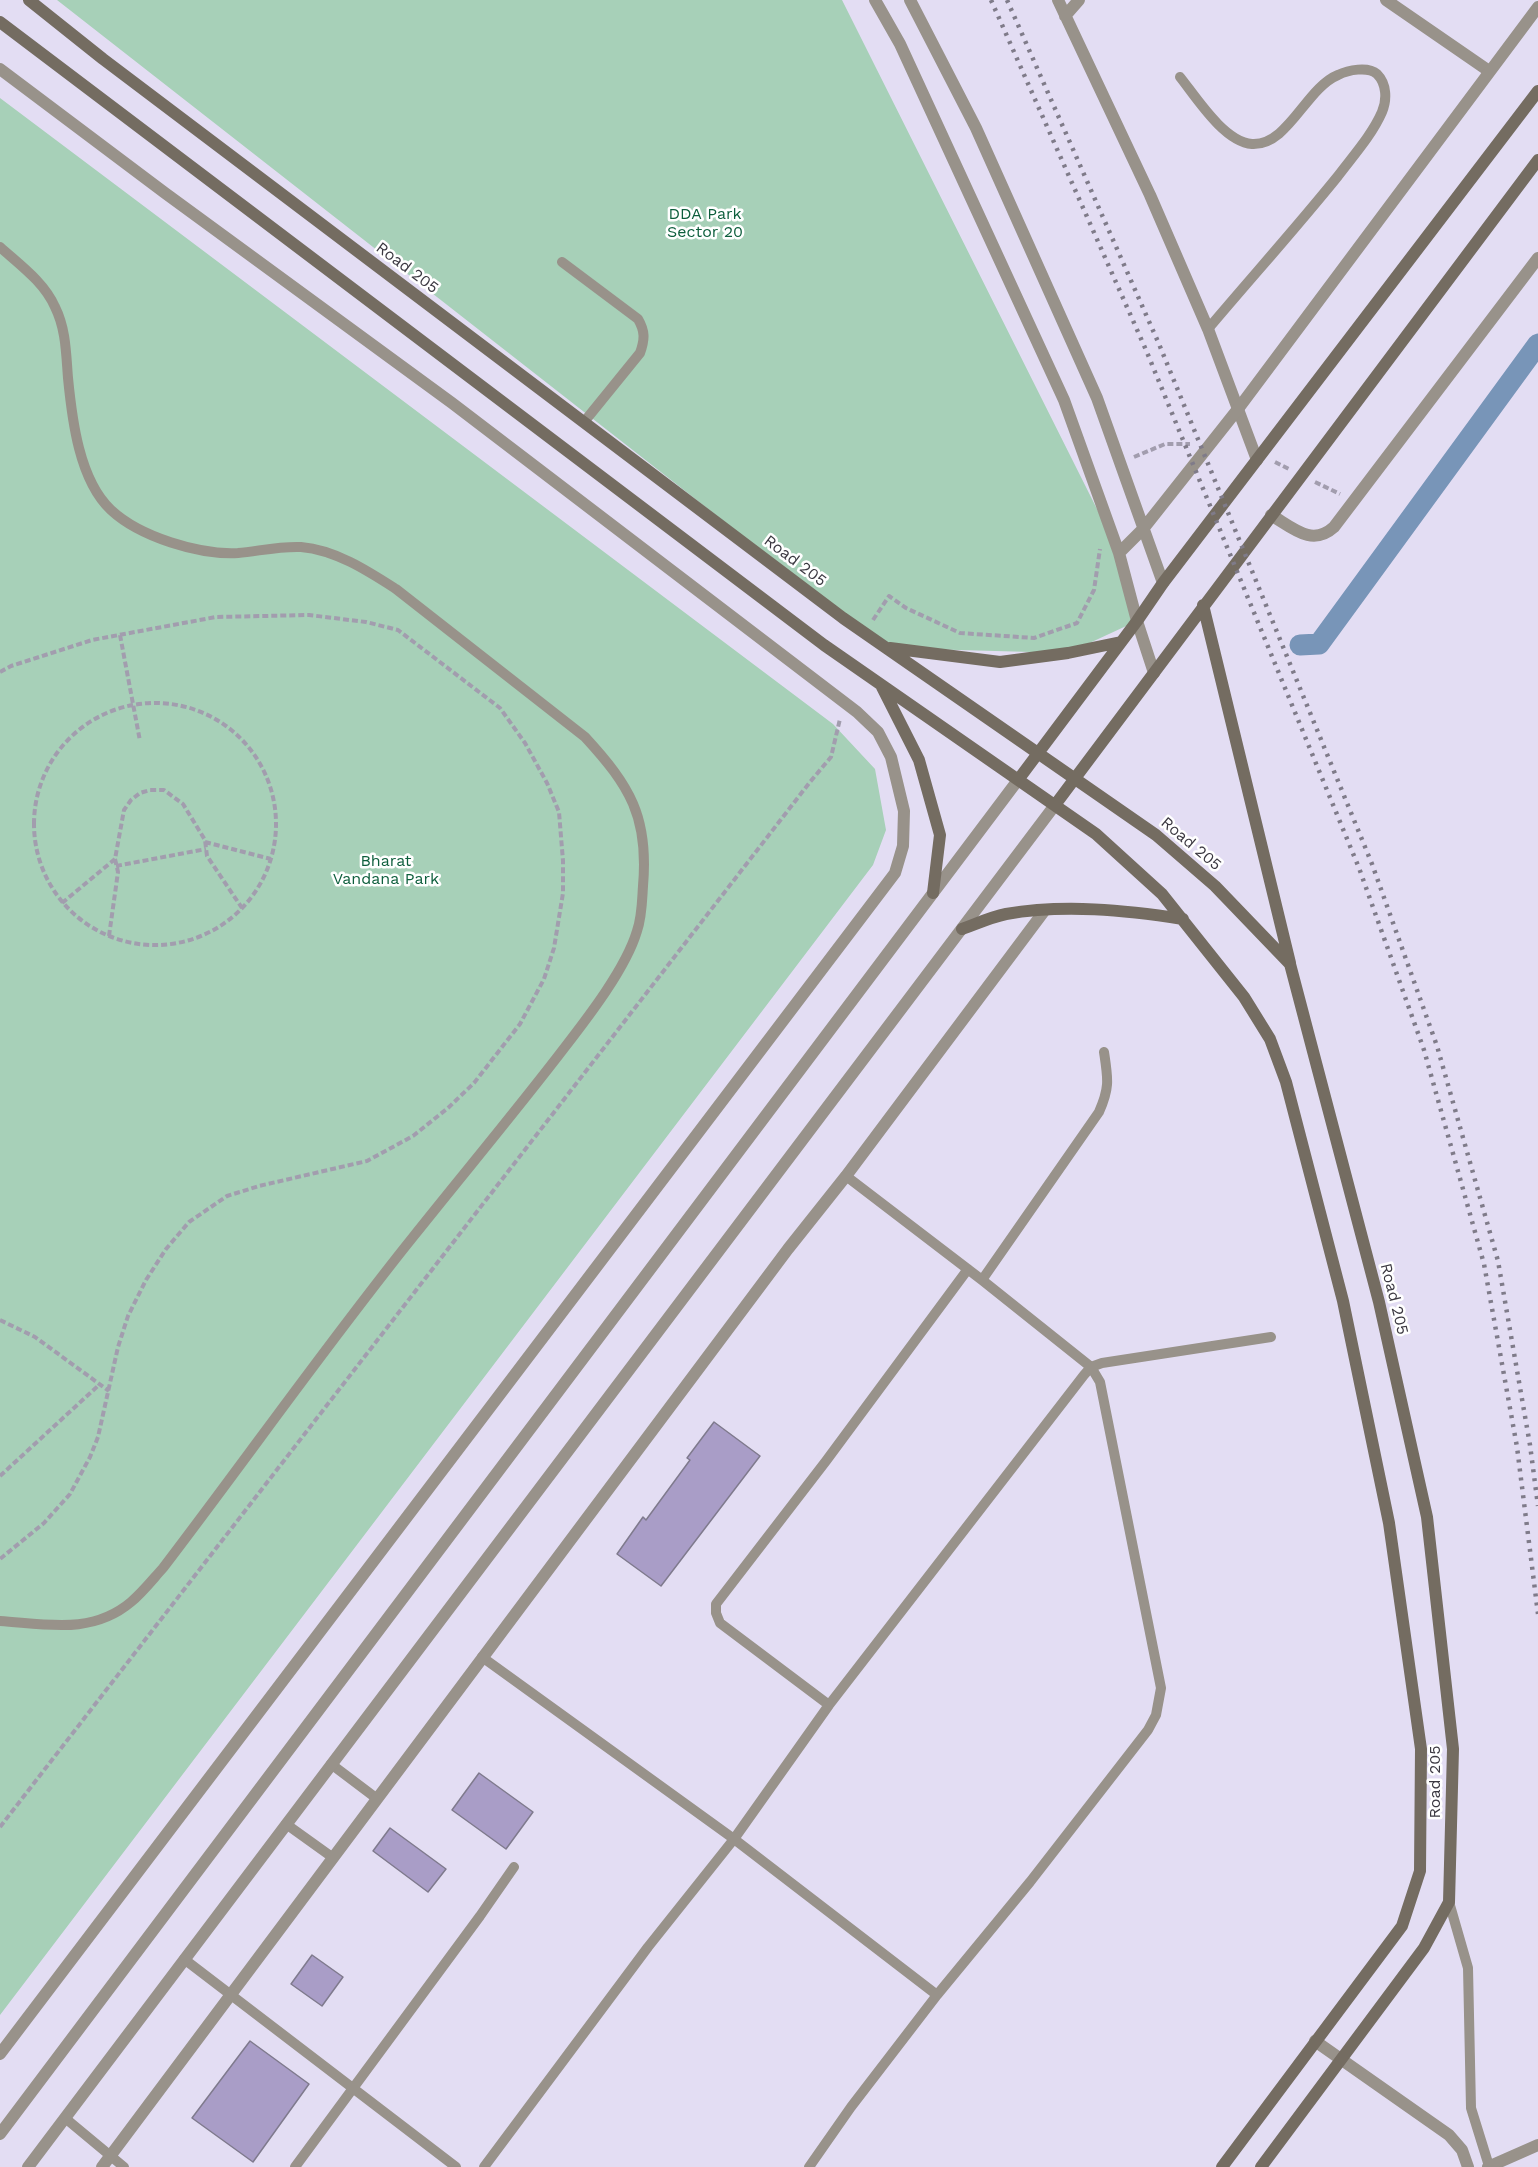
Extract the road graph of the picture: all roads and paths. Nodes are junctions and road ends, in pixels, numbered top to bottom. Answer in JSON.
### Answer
{"nodes":[{"id":1,"x":29,"y":0,"type":"edge"},
{"id":2,"x":875,"y":0,"type":"edge"},
{"id":3,"x":910,"y":0,"type":"edge"},
{"id":4,"x":1058,"y":0,"type":"edge"},
{"id":5,"x":1079,"y":0,"type":"edge"},
{"id":6,"x":1388,"y":1,"type":"edge"},
{"id":7,"x":1538,"y":7,"type":"edge"},
{"id":8,"x":1065,"y":16,"type":"junction"},
{"id":9,"x":0,"y":22,"type":"edge"},
{"id":10,"x":0,"y":69,"type":"edge"},
{"id":11,"x":1489,"y":71,"type":"junction"},
{"id":12,"x":1180,"y":77,"type":"dead end"},
{"id":13,"x":1538,"y":91,"type":"edge"},
{"id":14,"x":1538,"y":160,"type":"edge"},
{"id":15,"x":0,"y":247,"type":"edge"},
{"id":16,"x":1538,"y":258,"type":"edge"},
{"id":17,"x":562,"y":262,"type":"dead end"},
{"id":18,"x":1208,"y":329,"type":"junction"},
{"id":19,"x":1238,"y":409,"type":"junction"},
{"id":20,"x":584,"y":423,"type":"junction"},
{"id":21,"x":1210,"y":444,"type":"junction"},
{"id":22,"x":1259,"y":457,"type":"junction"},
{"id":23,"x":1120,"y":462,"type":"junction"},
{"id":24,"x":1301,"y":475,"type":"junction"},
{"id":25,"x":1344,"y":496,"type":"dead end"},
{"id":26,"x":1271,"y":515,"type":"junction"},
{"id":27,"x":1143,"y":529,"type":"junction"},
{"id":28,"x":1097,"y":543,"type":"dead end"},
{"id":29,"x":1119,"y":553,"type":"junction"},
{"id":30,"x":1162,"y":584,"type":"junction"},
{"id":31,"x":1203,"y":605,"type":"junction"},
{"id":32,"x":1137,"y":621,"type":"junction"},
{"id":33,"x":865,"y":633,"type":"junction"},
{"id":34,"x":120,"y":635,"type":"junction"},
{"id":35,"x":1121,"y":642,"type":"junction"},
{"id":36,"x":886,"y":648,"type":"junction"},
{"id":37,"x":0,"y":672,"type":"edge"},
{"id":38,"x":1154,"y":673,"type":"junction"},
{"id":39,"x":881,"y":684,"type":"junction"},
{"id":40,"x":835,"y":696,"type":"junction"},
{"id":41,"x":133,"y":705,"type":"junction"},
{"id":42,"x":140,"y":741,"type":"dead end"},
{"id":43,"x":1038,"y":753,"type":"junction"},
{"id":44,"x":1075,"y":779,"type":"junction"},
{"id":45,"x":1018,"y":780,"type":"junction"},
{"id":46,"x":1055,"y":805,"type":"junction"},
{"id":47,"x":205,"y":842,"type":"junction"},
{"id":48,"x":206,"y":849,"type":"junction"},
{"id":49,"x":115,"y":860,"type":"junction"},
{"id":50,"x":271,"y":860,"type":"junction"},
{"id":51,"x":116,"y":866,"type":"junction"},
{"id":52,"x":933,"y":893,"type":"junction"},
{"id":53,"x":62,"y":903,"type":"junction"},
{"id":54,"x":242,"y":908,"type":"junction"},
{"id":55,"x":1045,"y":910,"type":"junction"},
{"id":56,"x":1183,"y":919,"type":"junction"},
{"id":57,"x":962,"y":929,"type":"junction"},
{"id":58,"x":109,"y":936,"type":"junction"},
{"id":59,"x":1290,"y":964,"type":"junction"},
{"id":60,"x":1104,"y":1052,"type":"dead end"},
{"id":61,"x":846,"y":1176,"type":"junction"},
{"id":62,"x":968,"y":1269,"type":"junction"},
{"id":63,"x":982,"y":1280,"type":"junction"},
{"id":64,"x":0,"y":1320,"type":"edge"},
{"id":65,"x":1271,"y":1338,"type":"dead end"},
{"id":66,"x":1091,"y":1367,"type":"junction"},
{"id":67,"x":100,"y":1384,"type":"junction"},
{"id":68,"x":110,"y":1391,"type":"junction"},
{"id":69,"x":0,"y":1476,"type":"edge"},
{"id":70,"x":0,"y":1559,"type":"edge"},
{"id":71,"x":0,"y":1621,"type":"edge"},
{"id":72,"x":482,"y":1657,"type":"junction"},
{"id":73,"x":829,"y":1705,"type":"junction"},
{"id":74,"x":331,"y":1764,"type":"junction"},
{"id":75,"x":376,"y":1798,"type":"junction"},
{"id":76,"x":286,"y":1824,"type":"junction"},
{"id":77,"x":0,"y":1827,"type":"edge"},
{"id":78,"x":734,"y":1839,"type":"junction"},
{"id":79,"x":332,"y":1857,"type":"junction"},
{"id":80,"x":514,"y":1867,"type":"dead end"},
{"id":81,"x":1449,"y":1902,"type":"junction"},
{"id":82,"x":184,"y":1959,"type":"junction"},
{"id":83,"x":230,"y":1994,"type":"junction"},
{"id":84,"x":937,"y":1995,"type":"junction"},
{"id":85,"x":1316,"y":2042,"type":"junction"},
{"id":86,"x":0,"y":2054,"type":"edge"},
{"id":87,"x":1341,"y":2059,"type":"junction"},
{"id":88,"x":353,"y":2088,"type":"junction"},
{"id":89,"x":65,"y":2118,"type":"junction"},
{"id":90,"x":0,"y":2134,"type":"edge"},
{"id":91,"x":1538,"y":2145,"type":"edge"},
{"id":92,"x":110,"y":2156,"type":"junction"},
{"id":93,"x":28,"y":2167,"type":"edge"},
{"id":94,"x":102,"y":2167,"type":"edge"},
{"id":95,"x":124,"y":2167,"type":"edge"},
{"id":96,"x":295,"y":2167,"type":"edge"},
{"id":97,"x":456,"y":2167,"type":"edge"},
{"id":98,"x":484,"y":2167,"type":"edge"},
{"id":99,"x":809,"y":2167,"type":"edge"},
{"id":100,"x":1222,"y":2167,"type":"edge"},
{"id":101,"x":1261,"y":2167,"type":"edge"},
{"id":102,"x":1468,"y":2167,"type":"edge"},
{"id":103,"x":1489,"y":2167,"type":"edge"}],
"edges":[{"from":1,"to":20,"type":"main road","name":"Road 205"},
{"from":2,"to":29,"type":"street"},
{"from":3,"to":23,"type":"street"},
{"from":4,"to":8,"type":"street"},
{"from":5,"to":8,"type":"street"},
{"from":6,"to":11,"type":"street"},
{"from":7,"to":11,"type":"street"},
{"from":8,"to":18,"type":"street"},
{"from":9,"to":39,"type":"main road","name":"Road 205"},
{"from":10,"to":40,"type":"street"},
{"from":11,"to":19,"type":"street"},
{"from":12,"to":18,"type":"lane"},
{"from":13,"to":22,"type":"main road"},
{"from":14,"to":24,"type":"main road"},
{"from":15,"to":71,"type":"lane"},
{"from":16,"to":26,"type":"street"},
{"from":17,"to":20,"type":"lane"},
{"from":18,"to":19,"type":"street"},
{"from":19,"to":21,"type":"street"},
{"from":19,"to":22,"type":"street"},
{"from":20,"to":33,"type":"main road","name":"Road 205"},
{"from":21,"to":23,"type":"path"},
{"from":21,"to":27,"type":"street"},
{"from":22,"to":24,"type":"path"},
{"from":22,"to":30,"type":"main road"},
{"from":23,"to":27,"type":"street"},
{"from":24,"to":25,"type":"path"},
{"from":24,"to":26,"type":"main road"},
{"from":26,"to":31,"type":"main road"},
{"from":27,"to":29,"type":"street"},
{"from":27,"to":30,"type":"street"},
{"from":28,"to":33,"type":"path"},
{"from":29,"to":32,"type":"street"},
{"from":30,"to":32,"type":"main road"},
{"from":31,"to":38,"type":"main road"},
{"from":31,"to":59,"type":"main road"},
{"from":32,"to":35,"type":"main road"},
{"from":32,"to":38,"type":"street"},
{"from":33,"to":36,"type":"main road","name":"Road 205"},
{"from":34,"to":37,"type":"path"},
{"from":34,"to":41,"type":"path"},
{"from":34,"to":68,"type":"path"},
{"from":35,"to":36,"type":"main road"},
{"from":35,"to":43,"type":"main road"},
{"from":36,"to":43,"type":"main road","name":"Road 205"},
{"from":38,"to":44,"type":"main road"},
{"from":39,"to":45,"type":"main road","name":"Road 205"},
{"from":39,"to":52,"type":"main road"},
{"from":40,"to":77,"type":"path"},
{"from":40,"to":86,"type":"street"},
{"from":41,"to":42,"type":"path"},
{"from":41,"to":50,"type":"path"},
{"from":41,"to":53,"type":"path"},
{"from":43,"to":44,"type":"main road","name":"Road 205"},
{"from":43,"to":45,"type":"main road"},
{"from":44,"to":46,"type":"main road"},
{"from":44,"to":59,"type":"main road","name":"Road 205"},
{"from":45,"to":46,"type":"main road","name":"Road 205"},
{"from":45,"to":52,"type":"street"},
{"from":46,"to":56,"type":"main road","name":"Road 205"},
{"from":46,"to":57,"type":"street"},
{"from":47,"to":48,"type":"path"},
{"from":47,"to":49,"type":"path"},
{"from":47,"to":50,"type":"path"},
{"from":48,"to":51,"type":"path"},
{"from":48,"to":54,"type":"path"},
{"from":49,"to":51,"type":"path"},
{"from":49,"to":53,"type":"path"},
{"from":50,"to":54,"type":"path"},
{"from":51,"to":58,"type":"path"},
{"from":52,"to":90,"type":"street"},
{"from":53,"to":58,"type":"path"},
{"from":54,"to":58,"type":"path"},
{"from":55,"to":56,"type":"main road"},
{"from":55,"to":57,"type":"main road"},
{"from":55,"to":61,"type":"street"},
{"from":56,"to":85,"type":"main road","name":"Road 205"},
{"from":57,"to":74,"type":"street"},
{"from":59,"to":81,"type":"main road","name":"Road 205"},
{"from":60,"to":63,"type":"lane"},
{"from":61,"to":62,"type":"lane"},
{"from":61,"to":72,"type":"street"},
{"from":62,"to":63,"type":"lane"},
{"from":62,"to":73,"type":"lane"},
{"from":63,"to":66,"type":"lane"},
{"from":64,"to":67,"type":"path"},
{"from":65,"to":66,"type":"lane"},
{"from":66,"to":73,"type":"lane"},
{"from":66,"to":84,"type":"lane"},
{"from":67,"to":68,"type":"path"},
{"from":67,"to":69,"type":"path"},
{"from":68,"to":70,"type":"path"},
{"from":72,"to":75,"type":"street"},
{"from":72,"to":78,"type":"lane"},
{"from":73,"to":78,"type":"lane"},
{"from":74,"to":75,"type":"lane"},
{"from":74,"to":76,"type":"street"},
{"from":75,"to":79,"type":"street"},
{"from":76,"to":79,"type":"lane"},
{"from":76,"to":82,"type":"street"},
{"from":78,"to":84,"type":"lane"},
{"from":78,"to":98,"type":"lane"},
{"from":79,"to":83,"type":"street"},
{"from":80,"to":88,"type":"lane"},
{"from":81,"to":87,"type":"main road","name":"Road 205"},
{"from":81,"to":103,"type":"lane"},
{"from":82,"to":83,"type":"lane"},
{"from":82,"to":89,"type":"street"},
{"from":83,"to":88,"type":"lane"},
{"from":83,"to":92,"type":"street"},
{"from":84,"to":99,"type":"lane"},
{"from":85,"to":87,"type":"street"},
{"from":85,"to":100,"type":"main road","name":"Road 205"},
{"from":87,"to":101,"type":"main road","name":"Road 205"},
{"from":87,"to":102,"type":"street"},
{"from":88,"to":96,"type":"lane"},
{"from":88,"to":97,"type":"lane"},
{"from":89,"to":92,"type":"lane"},
{"from":89,"to":93,"type":"street"},
{"from":91,"to":103,"type":"street"},
{"from":92,"to":94,"type":"street"},
{"from":92,"to":95,"type":"lane"}]}
